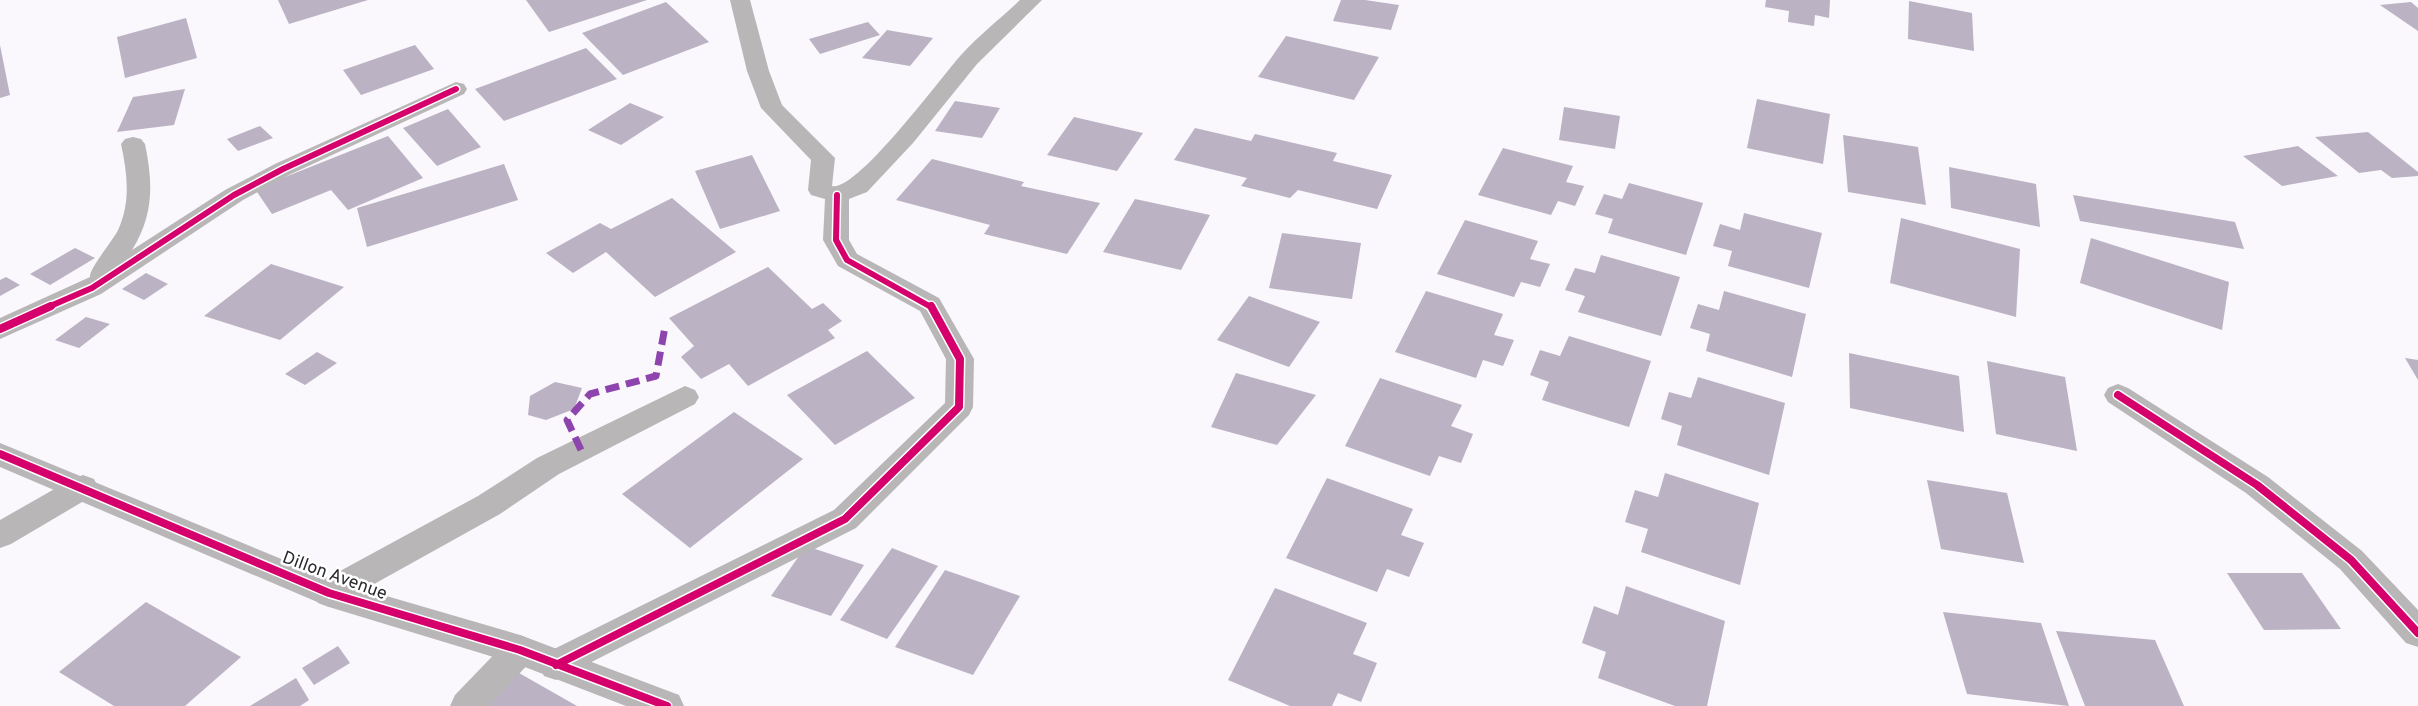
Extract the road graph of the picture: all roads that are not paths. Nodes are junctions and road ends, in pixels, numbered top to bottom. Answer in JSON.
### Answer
{"nodes":[{"id":1,"x":740,"y":0,"type":"edge"},
{"id":2,"x":1032,"y":0,"type":"edge"},
{"id":3,"x":456,"y":89,"type":"dead end"},
{"id":4,"x":133,"y":144,"type":"dead end"},
{"id":5,"x":837,"y":195,"type":"junction"},
{"id":6,"x":92,"y":288,"type":"junction"},
{"id":7,"x":0,"y":329,"type":"edge"},
{"id":8,"x":2118,"y":395,"type":"dead end"},
{"id":9,"x":685,"y":396,"type":"dead end"},
{"id":10,"x":0,"y":454,"type":"edge"},
{"id":11,"x":83,"y":487,"type":"junction"},
{"id":12,"x":0,"y":535,"type":"edge"},
{"id":13,"x":329,"y":593,"type":"junction"},
{"id":14,"x":2418,"y":633,"type":"edge"},
{"id":15,"x":520,"y":650,"type":"junction"},
{"id":16,"x":556,"y":665,"type":"junction"},
{"id":17,"x":467,"y":706,"type":"edge"},
{"id":18,"x":667,"y":706,"type":"edge"}],
"edges":[{"from":1,"to":5,"type":"street"},
{"from":2,"to":5,"type":"street"},
{"from":3,"to":6,"type":"street"},
{"from":4,"to":6,"type":"street"},
{"from":5,"to":16,"type":"street"},
{"from":6,"to":7,"type":"street"},
{"from":8,"to":14,"type":"street"},
{"from":9,"to":13,"type":"street"},
{"from":10,"to":11,"type":"street","name":"Dillon Avenue"},
{"from":11,"to":12,"type":"street"},
{"from":11,"to":13,"type":"street","name":"Dillon Avenue"},
{"from":13,"to":15,"type":"street","name":"Dillon Avenue"},
{"from":15,"to":16,"type":"street","name":"Dillon Avenue"},
{"from":15,"to":17,"type":"street"},
{"from":16,"to":18,"type":"street","name":"Dillon Avenue"}]}
